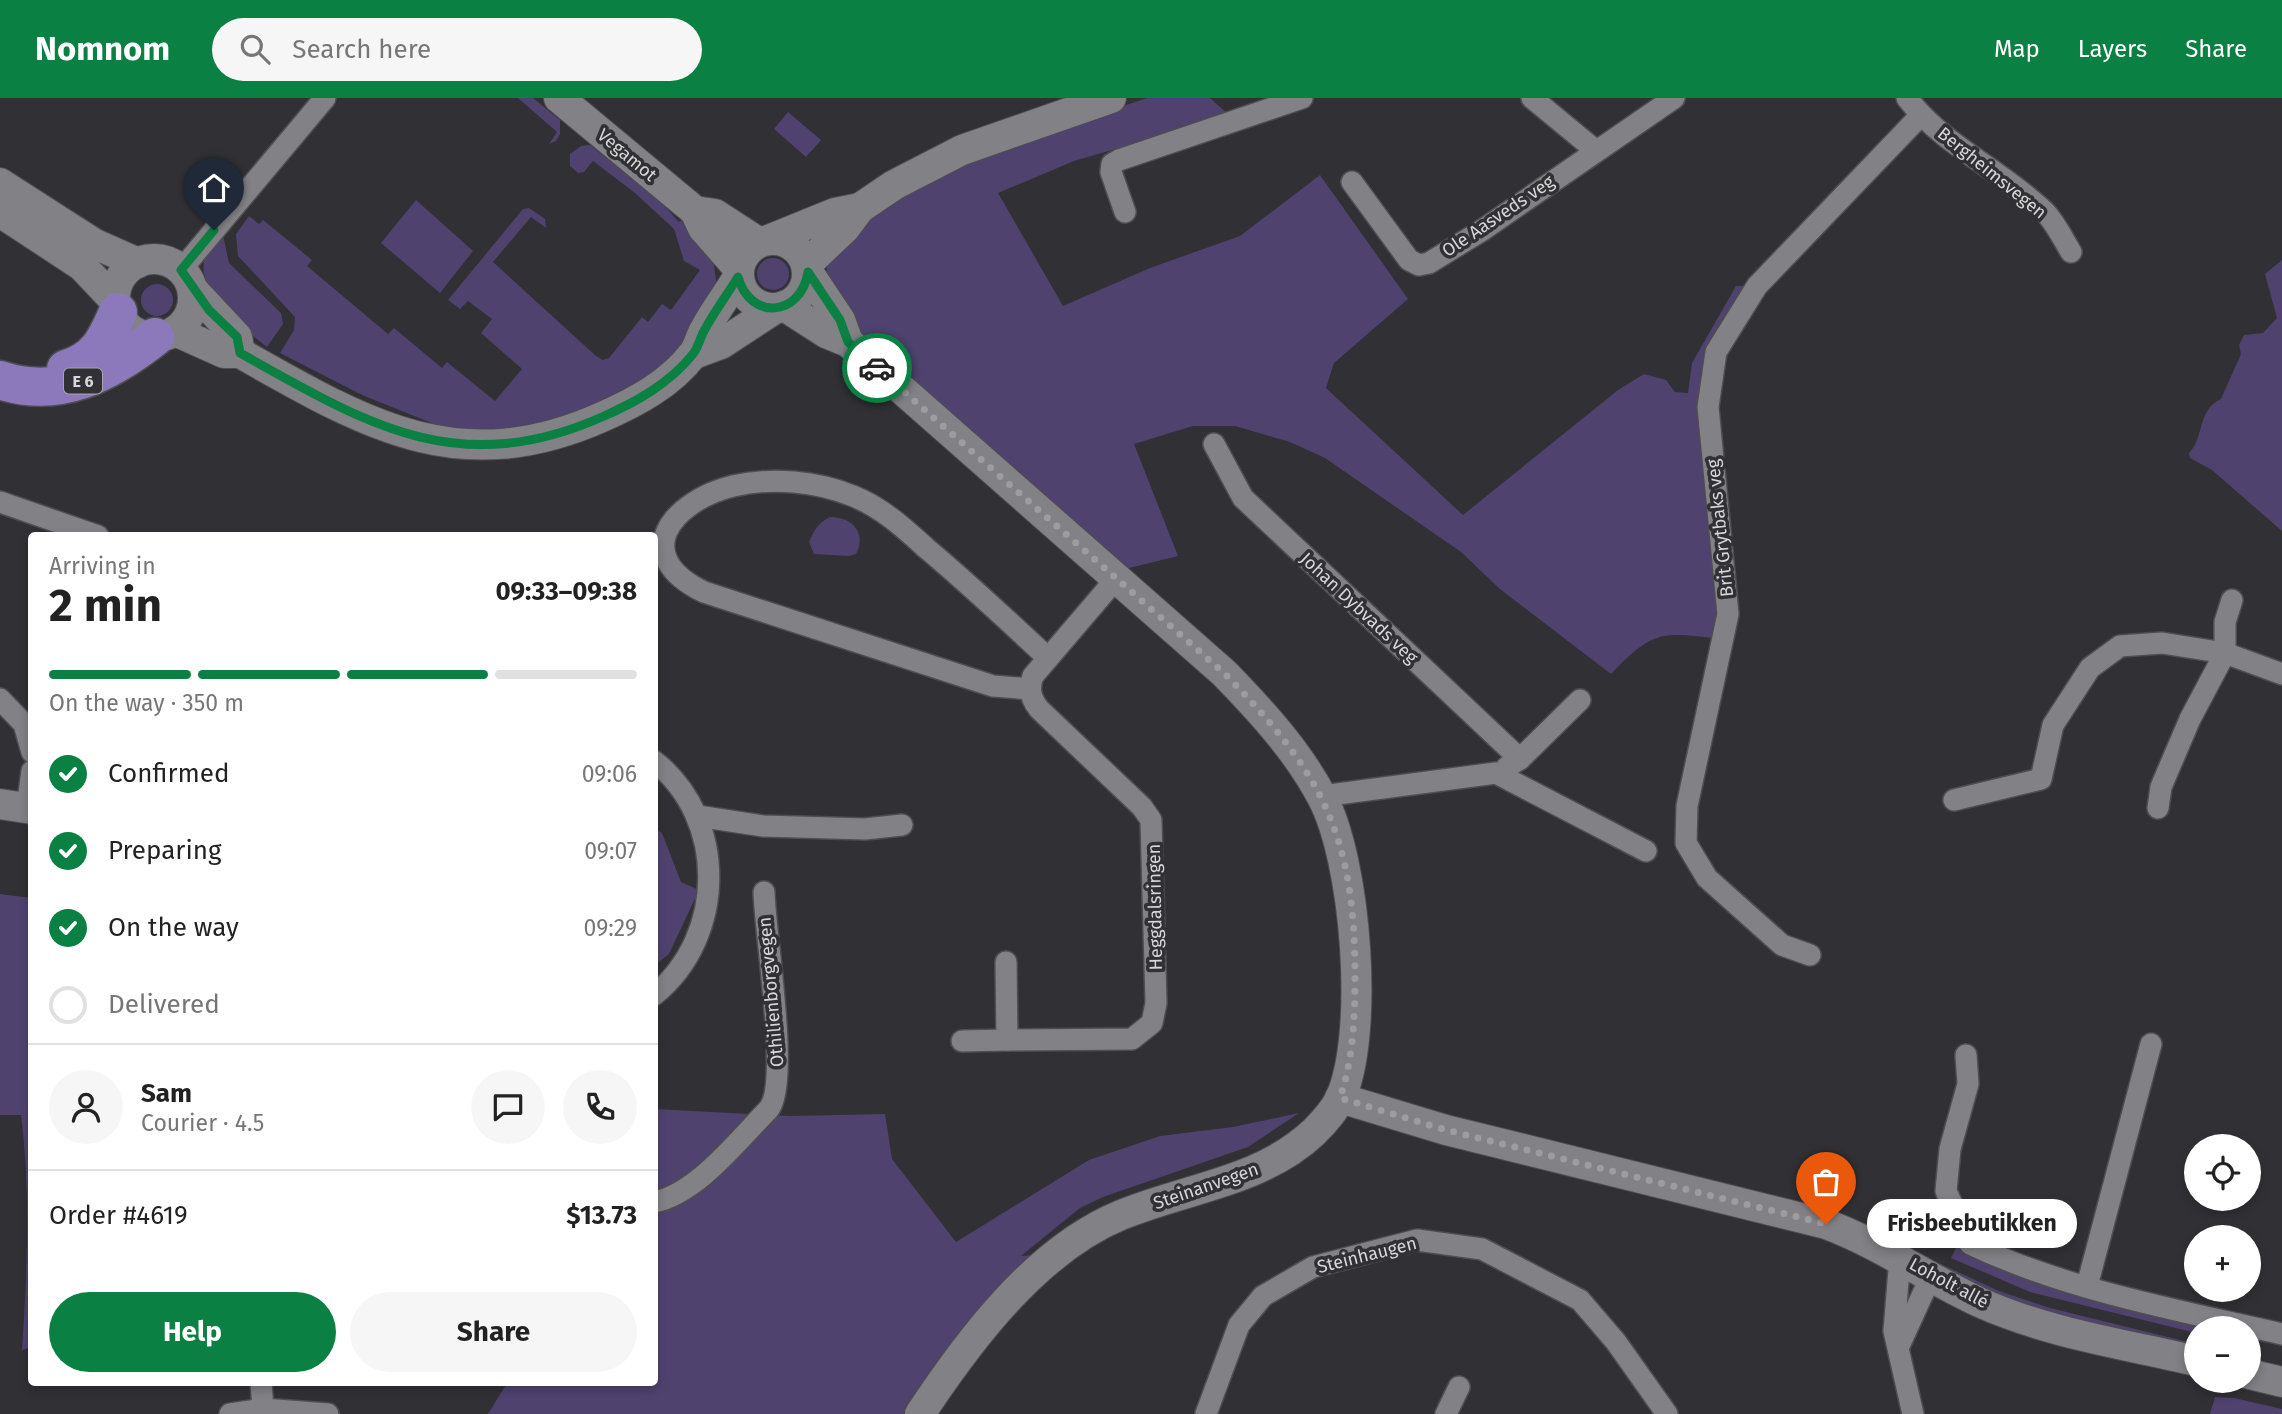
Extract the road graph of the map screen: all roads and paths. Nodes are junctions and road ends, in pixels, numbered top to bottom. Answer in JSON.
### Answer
{"nodes":[{"id":1,"x":325,"y":98,"type":"edge"},
{"id":2,"x":559,"y":98,"type":"edge"},
{"id":3,"x":1111,"y":98,"type":"edge"},
{"id":4,"x":1302,"y":98,"type":"edge"},
{"id":5,"x":1532,"y":98,"type":"edge"},
{"id":6,"x":1674,"y":98,"type":"edge"},
{"id":7,"x":1907,"y":98,"type":"edge"},
{"id":8,"x":1921,"y":116,"type":"junction"},
{"id":9,"x":1595,"y":150,"type":"junction"},
{"id":10,"x":1352,"y":182,"type":"dead end"},
{"id":11,"x":1,"y":194,"type":"edge"},
{"id":12,"x":860,"y":208,"type":"junction"},
{"id":13,"x":695,"y":211,"type":"junction"},
{"id":14,"x":1125,"y":212,"type":"dead end"},
{"id":15,"x":765,"y":240,"type":"junction"},
{"id":16,"x":2071,"y":251,"type":"dead end"},
{"id":17,"x":138,"y":263,"type":"junction"},
{"id":18,"x":807,"y":269,"type":"junction"},
{"id":19,"x":738,"y":273,"type":"junction"},
{"id":20,"x":187,"y":280,"type":"junction"},
{"id":21,"x":117,"y":307,"type":"junction"},
{"id":22,"x":780,"y":307,"type":"junction"},
{"id":23,"x":165,"y":334,"type":"junction"},
{"id":24,"x":848,"y":342,"type":"junction"},
{"id":25,"x":240,"y":353,"type":"junction"},
{"id":26,"x":694,"y":354,"type":"junction"},
{"id":27,"x":0,"y":364,"type":"edge"},
{"id":28,"x":0,"y":380,"type":"edge"},
{"id":29,"x":1214,"y":444,"type":"dead end"},
{"id":30,"x":0,"y":502,"type":"edge"},
{"id":31,"x":86,"y":532,"type":"edge"},
{"id":32,"x":659,"y":540,"type":"edge"},
{"id":33,"x":1115,"y":580,"type":"junction"},
{"id":34,"x":2232,"y":600,"type":"dead end"},
{"id":35,"x":2225,"y":653,"type":"junction"},
{"id":36,"x":1048,"y":658,"type":"junction"},
{"id":37,"x":2282,"y":674,"type":"edge"},
{"id":38,"x":1030,"y":689,"type":"junction"},
{"id":39,"x":0,"y":699,"type":"edge"},
{"id":40,"x":1580,"y":700,"type":"dead end"},
{"id":41,"x":28,"y":738,"type":"edge"},
{"id":42,"x":1520,"y":759,"type":"junction"},
{"id":43,"x":658,"y":765,"type":"edge"},
{"id":44,"x":1496,"y":774,"type":"junction"},
{"id":45,"x":28,"y":783,"type":"edge"},
{"id":46,"x":1322,"y":796,"type":"junction"},
{"id":47,"x":1954,"y":800,"type":"dead end"},
{"id":48,"x":20,"y":807,"type":"edge"},
{"id":49,"x":2158,"y":808,"type":"dead end"},
{"id":50,"x":698,"y":816,"type":"junction"},
{"id":51,"x":902,"y":825,"type":"dead end"},
{"id":52,"x":1646,"y":851,"type":"dead end"},
{"id":53,"x":764,"y":892,"type":"dead end"},
{"id":54,"x":1810,"y":955,"type":"dead end"},
{"id":55,"x":1006,"y":962,"type":"dead end"},
{"id":56,"x":658,"y":990,"type":"edge"},
{"id":57,"x":1007,"y":1040,"type":"junction"},
{"id":58,"x":962,"y":1041,"type":"dead end"},
{"id":59,"x":2151,"y":1044,"type":"dead end"},
{"id":60,"x":1966,"y":1055,"type":"dead end"},
{"id":61,"x":1340,"y":1098,"type":"junction"},
{"id":62,"x":658,"y":1201,"type":"edge"},
{"id":63,"x":1900,"y":1257,"type":"junction"},
{"id":64,"x":1931,"y":1276,"type":"junction"},
{"id":65,"x":2087,"y":1286,"type":"junction"},
{"id":66,"x":2282,"y":1334,"type":"edge"},
{"id":67,"x":1899,"y":1346,"type":"junction"},
{"id":68,"x":2184,"y":1358,"type":"edge"},
{"id":69,"x":2261,"y":1377,"type":"edge"},
{"id":70,"x":2282,"y":1382,"type":"edge"},
{"id":71,"x":261,"y":1386,"type":"edge"},
{"id":72,"x":1460,"y":1387,"type":"dead end"},
{"id":73,"x":263,"y":1409,"type":"junction"},
{"id":74,"x":230,"y":1414,"type":"edge"},
{"id":75,"x":328,"y":1414,"type":"edge"},
{"id":76,"x":920,"y":1414,"type":"edge"},
{"id":77,"x":1206,"y":1414,"type":"edge"},
{"id":78,"x":1446,"y":1414,"type":"edge"},
{"id":79,"x":1667,"y":1414,"type":"edge"},
{"id":80,"x":1913,"y":1414,"type":"edge"}],
"edges":[{"from":1,"to":20,"type":"street"},
{"from":2,"to":13,"type":"main road","name":"Vegamot"},
{"from":3,"to":12,"type":"main road"},
{"from":4,"to":14,"type":"street"},
{"from":5,"to":9,"type":"street"},
{"from":6,"to":9,"type":"street","name":"Ole Aasveds veg"},
{"from":7,"to":8,"type":"street","name":"Bergheimsvegen"},
{"from":8,"to":16,"type":"street","name":"Bergheimsvegen"},
{"from":8,"to":54,"type":"street","name":"Brit Grytbaks veg"},
{"from":9,"to":10,"type":"street","name":"Ole Aasveds veg"},
{"from":11,"to":17,"type":"main road"},
{"from":11,"to":21,"type":"main road"},
{"from":12,"to":15,"type":"main road"},
{"from":12,"to":18,"type":"main road"},
{"from":13,"to":15,"type":"main road","name":"Vegamot"},
{"from":13,"to":19,"type":"main road","name":"Vegamot"},
{"from":15,"to":18,"type":"main road"},
{"from":15,"to":19,"type":"main road"},
{"from":17,"to":20,"type":"main road"},
{"from":17,"to":21,"type":"main road"},
{"from":18,"to":22,"type":"main road"},
{"from":18,"to":24,"type":"main road","name":"Steinanvegen"},
{"from":19,"to":22,"type":"main road"},
{"from":19,"to":26,"type":"main road"},
{"from":20,"to":23,"type":"main road"},
{"from":20,"to":25,"type":"main road"},
{"from":21,"to":23,"type":"main road"},
{"from":21,"to":27,"type":"highway","number":"E 6"},
{"from":22,"to":24,"type":"main road","name":"Steinanvegen"},
{"from":22,"to":26,"type":"main road"},
{"from":23,"to":25,"type":"main road"},
{"from":23,"to":28,"type":"highway","number":"E 6"},
{"from":24,"to":33,"type":"main road","name":"Steinanvegen"},
{"from":25,"to":26,"type":"main road"},
{"from":29,"to":42,"type":"street","name":"Johan Dybvads veg"},
{"from":30,"to":31,"type":"street"},
{"from":32,"to":36,"type":"street"},
{"from":32,"to":38,"type":"street"},
{"from":33,"to":36,"type":"street"},
{"from":33,"to":46,"type":"main road","name":"Steinanvegen"},
{"from":34,"to":35,"type":"street"},
{"from":35,"to":37,"type":"street"},
{"from":35,"to":47,"type":"street"},
{"from":35,"to":49,"type":"street"},
{"from":36,"to":38,"type":"street"},
{"from":38,"to":57,"type":"street","name":"Heggdalsringen"},
{"from":39,"to":41,"type":"street"},
{"from":40,"to":42,"type":"street"},
{"from":42,"to":44,"type":"street"},
{"from":43,"to":50,"type":"street"},
{"from":44,"to":46,"type":"street"},
{"from":44,"to":52,"type":"street"},
{"from":45,"to":48,"type":"street"},
{"from":46,"to":61,"type":"main road","name":"Steinanvegen"},
{"from":50,"to":51,"type":"street"},
{"from":50,"to":56,"type":"street"},
{"from":53,"to":62,"type":"street","name":"Othilienborgvegen"},
{"from":55,"to":57,"type":"street"},
{"from":57,"to":58,"type":"street","name":"Heggdalsringen"},
{"from":59,"to":65,"type":"street"},
{"from":60,"to":65,"type":"street"},
{"from":61,"to":63,"type":"main road","name":"Loholt allé"},
{"from":61,"to":76,"type":"main road","name":"Steinanvegen"},
{"from":63,"to":64,"type":"main road","name":"Loholt allé"},
{"from":63,"to":67,"type":"street"},
{"from":64,"to":67,"type":"street"},
{"from":64,"to":68,"type":"main road","name":"Loholt allé"},
{"from":65,"to":66,"type":"street"},
{"from":67,"to":80,"type":"street"},
{"from":69,"to":70,"type":"main road"},
{"from":71,"to":73,"type":"street"},
{"from":72,"to":78,"type":"street"},
{"from":73,"to":74,"type":"street"},
{"from":73,"to":75,"type":"street"},
{"from":77,"to":79,"type":"street","name":"Steinhaugen"}]}
